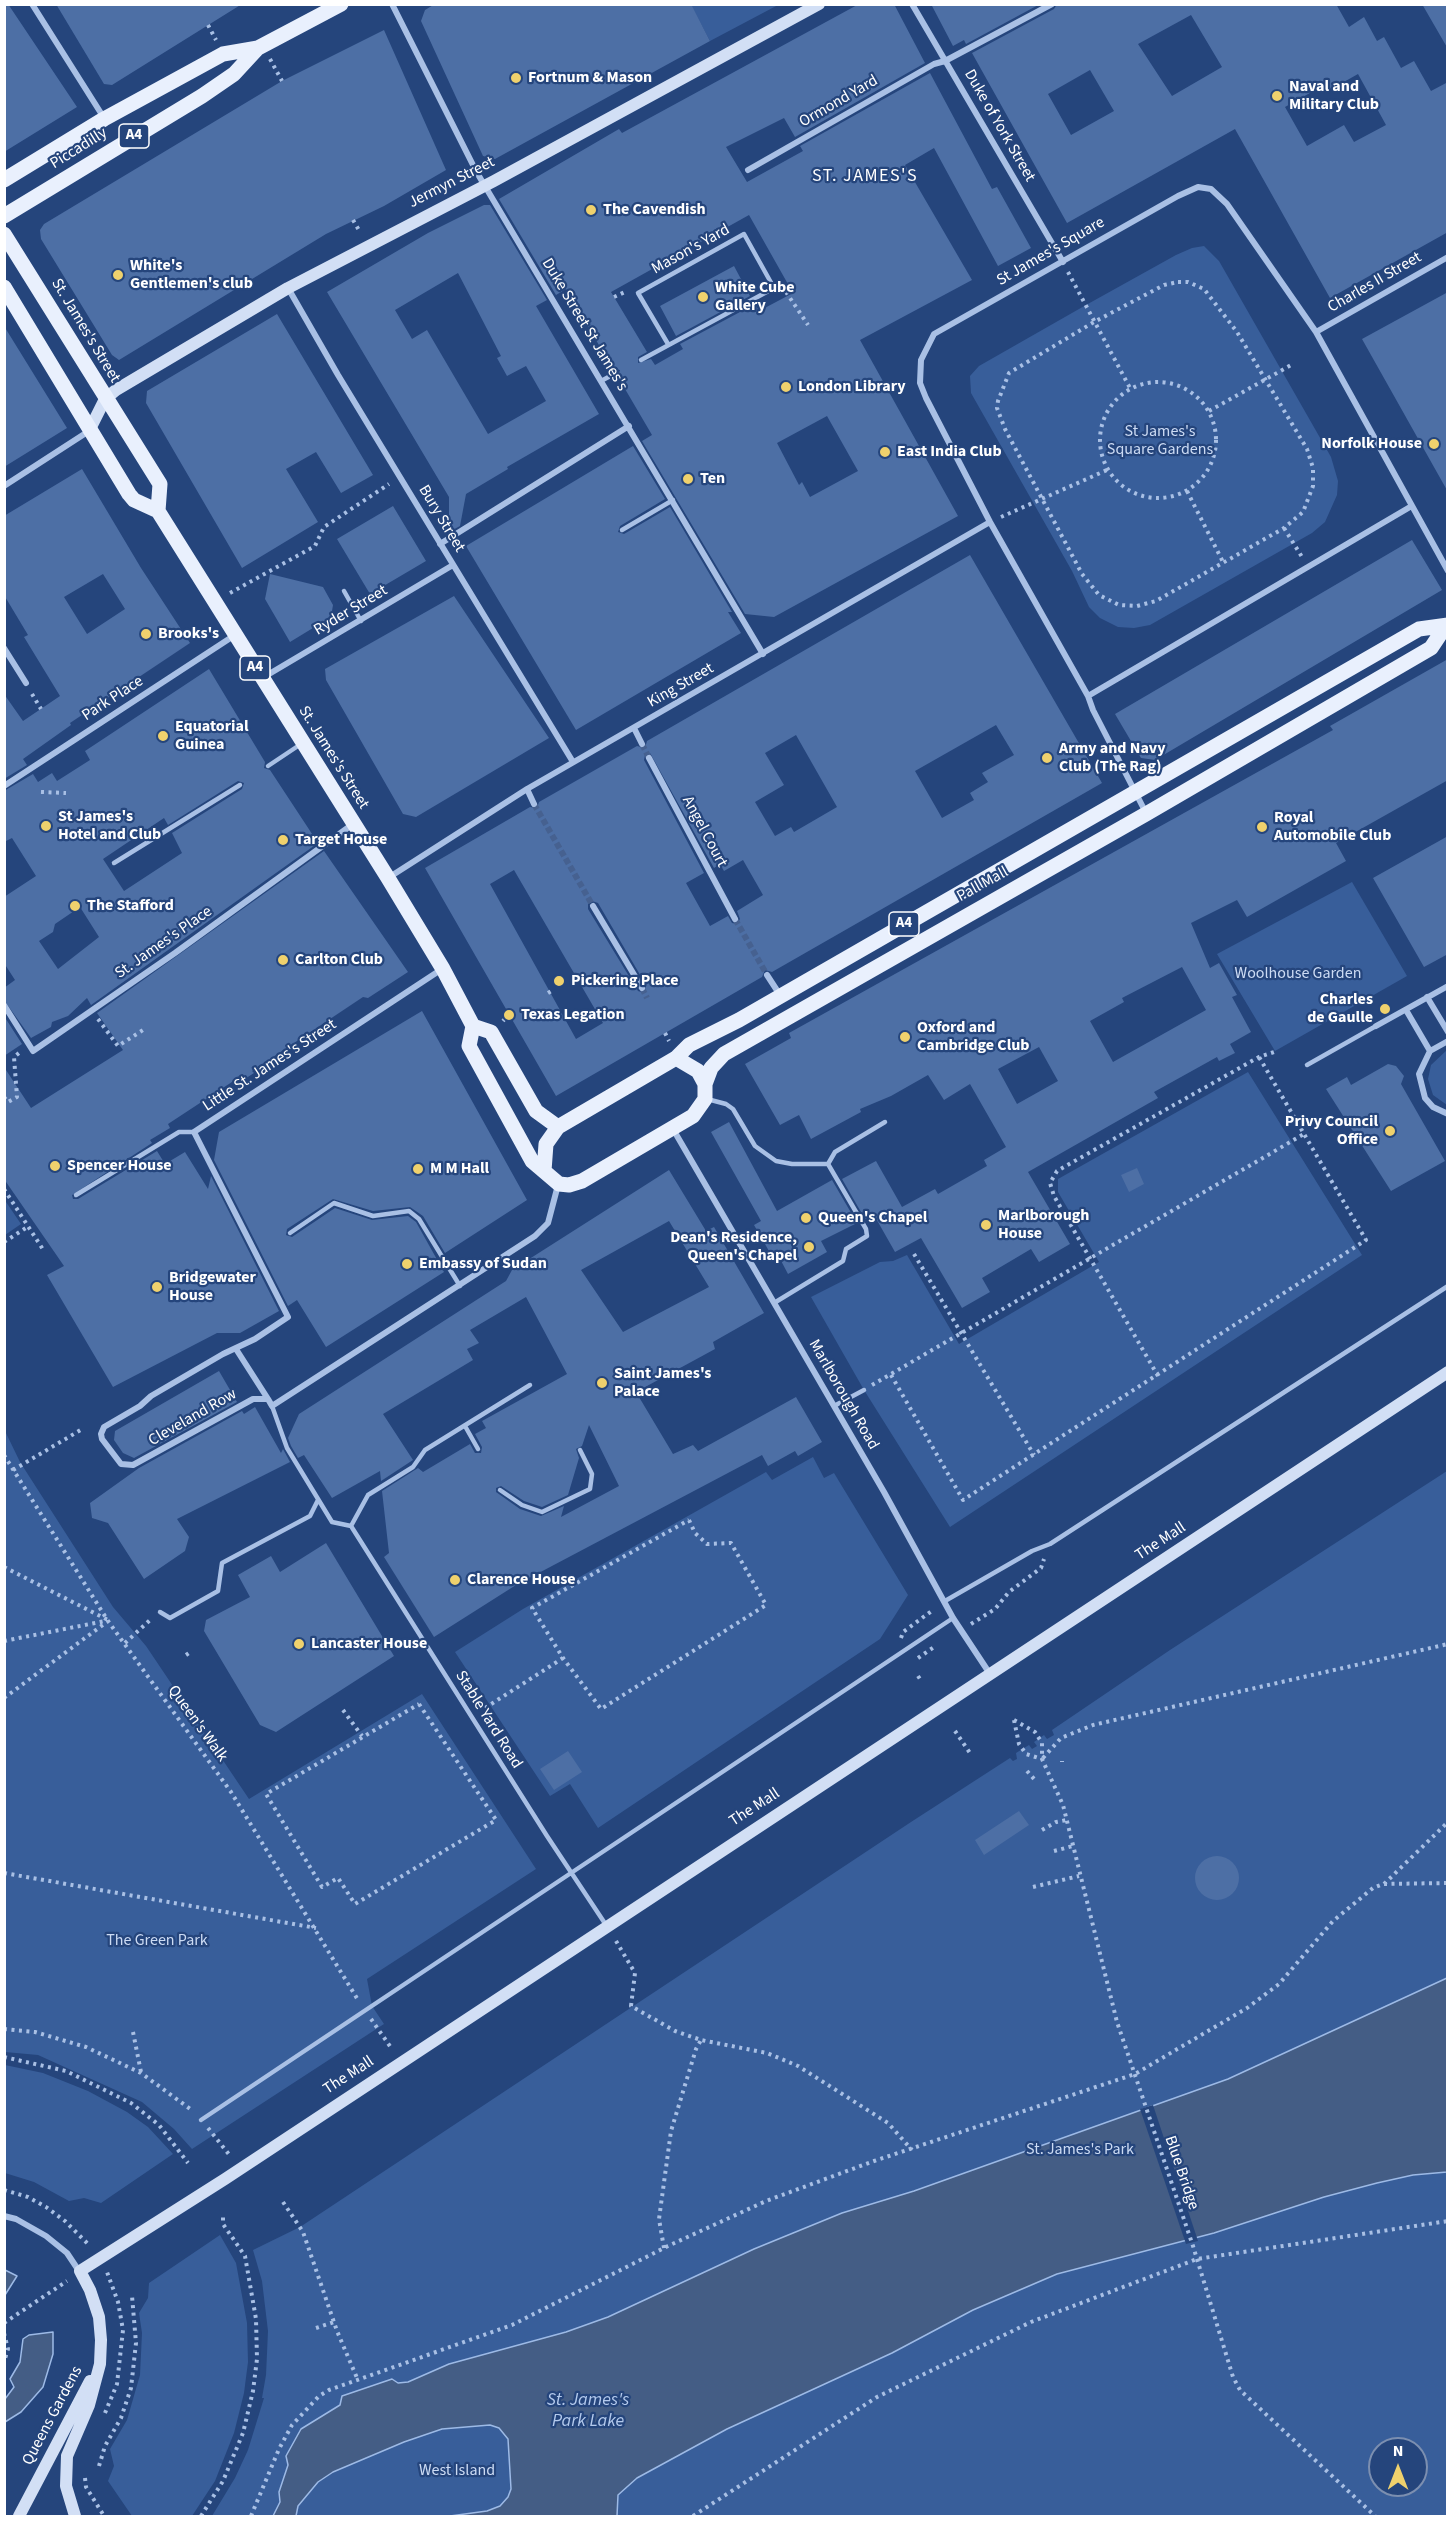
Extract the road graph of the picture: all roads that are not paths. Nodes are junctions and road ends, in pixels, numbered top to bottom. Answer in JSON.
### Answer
{"nodes":[{"id":1,"x":32,"y":4,"type":"edge"},
{"id":2,"x":341,"y":4,"type":"edge"},
{"id":3,"x":392,"y":4,"type":"edge"},
{"id":4,"x":819,"y":4,"type":"edge"},
{"id":5,"x":912,"y":4,"type":"edge"},
{"id":6,"x":1052,"y":4,"type":"edge"},
{"id":7,"x":258,"y":48,"type":"junction"},
{"id":8,"x":945,"y":61,"type":"junction"},
{"id":9,"x":104,"y":119,"type":"junction"},
{"id":10,"x":748,"y":170,"type":"dead end"},
{"id":11,"x":4,"y":180,"type":"edge"},
{"id":12,"x":485,"y":185,"type":"junction"},
{"id":13,"x":4,"y":216,"type":"edge"},
{"id":14,"x":4,"y":234,"type":"edge"},
{"id":15,"x":1448,"y":257,"type":"edge"},
{"id":16,"x":1062,"y":261,"type":"junction"},
{"id":17,"x":4,"y":287,"type":"edge"},
{"id":18,"x":288,"y":288,"type":"junction"},
{"id":19,"x":1316,"y":332,"type":"junction"},
{"id":20,"x":668,"y":344,"type":"junction"},
{"id":21,"x":641,"y":360,"type":"dead end"},
{"id":22,"x":616,"y":373,"type":"dead end"},
{"id":23,"x":602,"y":381,"type":"junction"},
{"id":24,"x":105,"y":399,"type":"junction"},
{"id":25,"x":629,"y":426,"type":"junction"},
{"id":26,"x":89,"y":431,"type":"junction"},
{"id":27,"x":4,"y":486,"type":"edge"},
{"id":28,"x":673,"y":500,"type":"junction"},
{"id":29,"x":1410,"y":507,"type":"junction"},
{"id":30,"x":158,"y":511,"type":"junction"},
{"id":31,"x":990,"y":522,"type":"junction"},
{"id":32,"x":622,"y":530,"type":"dead end"},
{"id":33,"x":440,"y":544,"type":"junction"},
{"id":34,"x":453,"y":565,"type":"junction"},
{"id":35,"x":1448,"y":571,"type":"edge"},
{"id":36,"x":344,"y":591,"type":"dead end"},
{"id":37,"x":361,"y":621,"type":"junction"},
{"id":38,"x":1447,"y":628,"type":"edge"},
{"id":39,"x":236,"y":634,"type":"junction"},
{"id":40,"x":4,"y":648,"type":"edge"},
{"id":41,"x":763,"y":654,"type":"junction"},
{"id":42,"x":261,"y":679,"type":"junction"},
{"id":43,"x":26,"y":683,"type":"dead end"},
{"id":44,"x":1088,"y":696,"type":"junction"},
{"id":45,"x":634,"y":728,"type":"junction"},
{"id":46,"x":303,"y":743,"type":"junction"},
{"id":47,"x":642,"y":744,"type":"tunnel mouth"},
{"id":48,"x":650,"y":758,"type":"tunnel mouth"},
{"id":49,"x":573,"y":762,"type":"junction"},
{"id":50,"x":268,"y":766,"type":"dead end"},
{"id":51,"x":240,"y":785,"type":"dead end"},
{"id":52,"x":4,"y":786,"type":"edge"},
{"id":53,"x":526,"y":789,"type":"junction"},
{"id":54,"x":1133,"y":792,"type":"junction"},
{"id":55,"x":534,"y":804,"type":"tunnel mouth"},
{"id":56,"x":1146,"y":814,"type":"junction"},
{"id":57,"x":353,"y":824,"type":"junction"},
{"id":58,"x":114,"y":863,"type":"dead end"},
{"id":59,"x":388,"y":878,"type":"junction"},
{"id":60,"x":592,"y":906,"type":"tunnel mouth"},
{"id":61,"x":735,"y":919,"type":"tunnel mouth"},
{"id":62,"x":443,"y":969,"type":"junction"},
{"id":63,"x":767,"y":975,"type":"tunnel mouth"},
{"id":64,"x":1448,"y":986,"type":"edge"},
{"id":65,"x":642,"y":988,"type":"tunnel mouth"},
{"id":66,"x":780,"y":995,"type":"junction"},
{"id":67,"x":1427,"y":997,"type":"junction"},
{"id":68,"x":4,"y":1005,"type":"edge"},
{"id":69,"x":1406,"y":1010,"type":"junction"},
{"id":70,"x":473,"y":1026,"type":"junction"},
{"id":71,"x":1376,"y":1026,"type":"joint"},
{"id":72,"x":1448,"y":1032,"type":"edge"},
{"id":73,"x":1448,"y":1041,"type":"edge"},
{"id":74,"x":1430,"y":1051,"type":"junction"},
{"id":75,"x":676,"y":1058,"type":"junction"},
{"id":76,"x":1307,"y":1065,"type":"dead end"},
{"id":77,"x":705,"y":1091,"type":"junction"},
{"id":78,"x":1448,"y":1114,"type":"edge"},
{"id":79,"x":885,"y":1122,"type":"dead end"},
{"id":80,"x":558,"y":1127,"type":"junction"},
{"id":81,"x":673,"y":1129,"type":"junction"},
{"id":82,"x":194,"y":1132,"type":"junction"},
{"id":83,"x":828,"y":1164,"type":"junction"},
{"id":84,"x":544,"y":1171,"type":"junction"},
{"id":85,"x":559,"y":1184,"type":"junction"},
{"id":86,"x":76,"y":1195,"type":"dead end"},
{"id":87,"x":290,"y":1233,"type":"dead end"},
{"id":88,"x":460,"y":1286,"type":"junction"},
{"id":89,"x":1448,"y":1286,"type":"edge"},
{"id":90,"x":774,"y":1303,"type":"junction"},
{"id":91,"x":288,"y":1317,"type":"joint"},
{"id":92,"x":236,"y":1349,"type":"junction"},
{"id":93,"x":1448,"y":1372,"type":"edge"},
{"id":94,"x":530,"y":1385,"type":"dead end"},
{"id":95,"x":864,"y":1390,"type":"road end"},
{"id":96,"x":268,"y":1399,"type":"junction"},
{"id":97,"x":272,"y":1406,"type":"junction"},
{"id":98,"x":834,"y":1406,"type":"junction"},
{"id":99,"x":465,"y":1426,"type":"junction"},
{"id":100,"x":478,"y":1449,"type":"dead end"},
{"id":101,"x":580,"y":1450,"type":"dead end"},
{"id":102,"x":500,"y":1490,"type":"dead end"},
{"id":103,"x":318,"y":1500,"type":"junction"},
{"id":104,"x":351,"y":1526,"type":"junction"},
{"id":105,"x":945,"y":1601,"type":"junction"},
{"id":106,"x":160,"y":1612,"type":"road end"},
{"id":107,"x":953,"y":1618,"type":"junction"},
{"id":108,"x":990,"y":1675,"type":"junction"},
{"id":109,"x":571,"y":1872,"type":"junction"},
{"id":110,"x":606,"y":1925,"type":"junction"},
{"id":111,"x":201,"y":2120,"type":"dead end"},
{"id":112,"x":4,"y":2216,"type":"edge"},
{"id":113,"x":80,"y":2271,"type":"junction"},
{"id":114,"x":100,"y":2364,"type":"junction"},
{"id":115,"x":19,"y":2517,"type":"edge"},
{"id":116,"x":75,"y":2517,"type":"edge"}],
"edges":[{"from":1,"to":9,"type":"street"},
{"from":2,"to":7,"type":"main road","name":"Piccadilly","number":"A4"},
{"from":3,"to":12,"type":"street","name":"Duke Street St James's"},
{"from":4,"to":12,"type":"street","name":"Jermyn Street"},
{"from":5,"to":8,"type":"street","name":"Duke of York Street"},
{"from":6,"to":8,"type":"street","name":"Ormond Yard"},
{"from":7,"to":9,"type":"main road","name":"Piccadilly","number":"A4"},
{"from":7,"to":13,"type":"main road","name":"Piccadilly","number":"A4"},
{"from":8,"to":10,"type":"street","name":"Ormond Yard"},
{"from":8,"to":16,"type":"street","name":"Duke of York Street"},
{"from":9,"to":11,"type":"main road","name":"Piccadilly","number":"A4"},
{"from":12,"to":18,"type":"street","name":"Jermyn Street"},
{"from":12,"to":23,"type":"street","name":"Duke Street St James's"},
{"from":14,"to":24,"type":"main road","name":"St. James's Street"},
{"from":15,"to":19,"type":"street","name":"Charles II Street"},
{"from":16,"to":19,"type":"street","name":"St James's Square"},
{"from":16,"to":31,"type":"street","name":"St James's Square"},
{"from":17,"to":26,"type":"main road","name":"St. James's Street","number":"A4"},
{"from":18,"to":24,"type":"street","name":"Jermyn Street"},
{"from":18,"to":33,"type":"street","name":"Bury Street"},
{"from":19,"to":29,"type":"street","name":"St James's Square"},
{"from":20,"to":20,"type":"lane","name":"Mason's Yard"},
{"from":20,"to":21,"type":"lane"},
{"from":22,"to":23,"type":"lane"},
{"from":23,"to":25,"type":"street","name":"Duke Street St James's"},
{"from":24,"to":26,"type":"street"},
{"from":24,"to":30,"type":"main road","name":"St. James's Street"},
{"from":25,"to":28,"type":"street","name":"Duke Street St James's"},
{"from":25,"to":33,"type":"street"},
{"from":26,"to":27,"type":"street"},
{"from":26,"to":30,"type":"main road","name":"St. James's Street","number":"A4"},
{"from":28,"to":32,"type":"lane"},
{"from":28,"to":41,"type":"street","name":"Duke Street St James's"},
{"from":29,"to":35,"type":"street","name":"St James's Square"},
{"from":29,"to":44,"type":"street"},
{"from":30,"to":39,"type":"main road","name":"St. James's Street","number":"A4"},
{"from":31,"to":41,"type":"street","name":"King Street"},
{"from":31,"to":44,"type":"street","name":"St James's Square"},
{"from":33,"to":34,"type":"street","name":"Bury Street"},
{"from":34,"to":37,"type":"street","name":"Ryder Street"},
{"from":34,"to":49,"type":"street","name":"Bury Street"},
{"from":36,"to":37,"type":"lane"},
{"from":37,"to":42,"type":"street","name":"Ryder Street"},
{"from":38,"to":54,"type":"main road","name":"Pall Mall","number":"A4"},
{"from":38,"to":56,"type":"main road","name":"Pall Mall","number":"A4"},
{"from":39,"to":42,"type":"main road","name":"St. James's Street","number":"A4"},
{"from":39,"to":52,"type":"street","name":"Park Place"},
{"from":40,"to":43,"type":"street"},
{"from":41,"to":45,"type":"street","name":"King Street"},
{"from":42,"to":46,"type":"main road","name":"St. James's Street","number":"A4"},
{"from":44,"to":54,"type":"street","name":"St James's Square"},
{"from":45,"to":47,"type":"street"},
{"from":45,"to":49,"type":"street","name":"King Street"},
{"from":46,"to":50,"type":"lane"},
{"from":46,"to":57,"type":"main road","name":"St. James's Street","number":"A4"},
{"from":48,"to":61,"type":"street","name":"Angel Court"},
{"from":49,"to":53,"type":"street","name":"King Street"},
{"from":51,"to":58,"type":"lane"},
{"from":53,"to":55,"type":"street"},
{"from":53,"to":59,"type":"street","name":"King Street"},
{"from":54,"to":56,"type":"street","name":"St James's Square"},
{"from":54,"to":66,"type":"main road","name":"Pall Mall","number":"A4"},
{"from":56,"to":77,"type":"main road","name":"Pall Mall","number":"A4"},
{"from":57,"to":59,"type":"main road","name":"St. James's Street","number":"A4"},
{"from":57,"to":68,"type":"street","name":"St. James's Place"},
{"from":59,"to":62,"type":"main road","name":"St. James's Street","number":"A4"},
{"from":60,"to":65,"type":"street"},
{"from":62,"to":70,"type":"main road","name":"St. James's Street","number":"A4"},
{"from":62,"to":82,"type":"street","name":"Little St. James's Street"},
{"from":63,"to":66,"type":"street"},
{"from":64,"to":67,"type":"street"},
{"from":66,"to":75,"type":"main road","name":"Pall Mall","number":"A4"},
{"from":67,"to":69,"type":"street"},
{"from":67,"to":72,"type":"street"},
{"from":69,"to":71,"type":"street"},
{"from":69,"to":74,"type":"street"},
{"from":70,"to":80,"type":"main road","name":"St. James's Street","number":"A4"},
{"from":70,"to":84,"type":"main road","name":"St. James's Street","number":"A4"},
{"from":71,"to":76,"type":"lane"},
{"from":73,"to":74,"type":"street"},
{"from":74,"to":78,"type":"street"},
{"from":75,"to":77,"type":"main road"},
{"from":75,"to":80,"type":"main road","name":"Pall Mall","number":"A4"},
{"from":77,"to":81,"type":"main road","name":"Pall Mall","number":"A4"},
{"from":77,"to":83,"type":"lane"},
{"from":79,"to":83,"type":"lane"},
{"from":80,"to":84,"type":"main road"},
{"from":81,"to":85,"type":"main road","name":"Pall Mall","number":"A4"},
{"from":81,"to":90,"type":"street","name":"Marlborough Road"},
{"from":82,"to":86,"type":"lane"},
{"from":82,"to":91,"type":"street","name":"Little St. James's Street"},
{"from":83,"to":90,"type":"lane"},
{"from":84,"to":85,"type":"main road","name":"St. James's Street","number":"A4"},
{"from":85,"to":88,"type":"street"},
{"from":87,"to":88,"type":"lane"},
{"from":88,"to":97,"type":"street"},
{"from":89,"to":105,"type":"lane"},
{"from":90,"to":98,"type":"street","name":"Marlborough Road"},
{"from":91,"to":92,"type":"street","name":"Cleveland Row"},
{"from":92,"to":96,"type":"street"},
{"from":92,"to":96,"type":"street","name":"Cleveland Row"},
{"from":93,"to":108,"type":"street","name":"The Mall"},
{"from":94,"to":99,"type":"lane"},
{"from":95,"to":98,"type":"lane"},
{"from":96,"to":97,"type":"street"},
{"from":97,"to":103,"type":"lane","name":"Stable Yard Road"},
{"from":98,"to":105,"type":"street","name":"Marlborough Road"},
{"from":99,"to":100,"type":"lane"},
{"from":99,"to":104,"type":"lane"},
{"from":101,"to":102,"type":"lane"},
{"from":103,"to":104,"type":"lane","name":"Stable Yard Road"},
{"from":103,"to":106,"type":"lane"},
{"from":104,"to":109,"type":"lane","name":"Stable Yard Road"},
{"from":105,"to":107,"type":"street","name":"Marlborough Road"},
{"from":107,"to":108,"type":"street","name":"Marlborough Road"},
{"from":107,"to":109,"type":"lane"},
{"from":108,"to":110,"type":"street","name":"The Mall"},
{"from":109,"to":110,"type":"lane","name":"Stable Yard Road"},
{"from":109,"to":111,"type":"lane"},
{"from":110,"to":113,"type":"street","name":"The Mall"},
{"from":112,"to":113,"type":"street","name":"Queens Gardens"},
{"from":113,"to":114,"type":"street","name":"Queens Gardens"},
{"from":114,"to":115,"type":"street","name":"Queens Gardens"},
{"from":114,"to":116,"type":"street","name":"Queens Gardens"}]}
